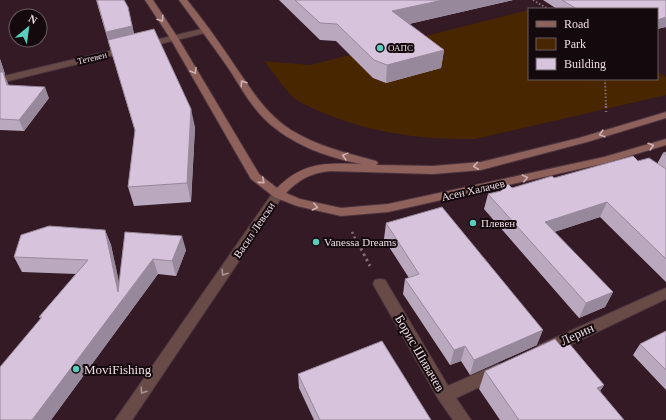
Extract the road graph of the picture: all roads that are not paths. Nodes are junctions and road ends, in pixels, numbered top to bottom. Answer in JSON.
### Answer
{"nodes":[{"id":1,"x":148,"y":0,"type":"edge"},
{"id":2,"x":183,"y":0,"type":"edge"},
{"id":3,"x":206,"y":30,"type":"junction"},
{"id":4,"x":174,"y":38,"type":"junction"},
{"id":5,"x":0,"y":80,"type":"edge"},
{"id":6,"x":666,"y":115,"type":"edge"},
{"id":7,"x":666,"y":142,"type":"edge"},
{"id":8,"x":625,"y":154,"type":"junction"},
{"id":9,"x":637,"y":162,"type":"edge"},
{"id":10,"x":411,"y":169,"type":"junction"},
{"id":11,"x":278,"y":194,"type":"junction"},
{"id":12,"x":380,"y":284,"type":"road end"},
{"id":13,"x":666,"y":293,"type":"edge"},
{"id":14,"x":530,"y":356,"type":"edge"},
{"id":15,"x":509,"y":366,"type":"edge"},
{"id":16,"x":445,"y":395,"type":"junction"},
{"id":17,"x":123,"y":420,"type":"edge"},
{"id":18,"x":463,"y":420,"type":"edge"}],
"edges":[{"from":1,"to":4,"type":"street","name":"Васил Левски","one_way":true},
{"from":2,"to":3,"type":"street"},
{"from":3,"to":4,"type":"street","name":"Тетевен"},
{"from":10,"to":3,"type":"street","one_way":true},
{"from":4,"to":5,"type":"street","name":"Тетевен"},
{"from":4,"to":11,"type":"street","name":"Васил Левски","one_way":true},
{"from":6,"to":10,"type":"street","name":"Асен Халачев","one_way":true},
{"from":8,"to":7,"type":"street","name":"Асен Халачев","one_way":true},
{"from":8,"to":9,"type":"street"},
{"from":11,"to":8,"type":"street","name":"Асен Халачев","one_way":true},
{"from":10,"to":11,"type":"street"},
{"from":11,"to":17,"type":"street","name":"Васил Левски","one_way":true},
{"from":12,"to":16,"type":"street","name":"Борис Шивачев"},
{"from":13,"to":14,"type":"street","name":"Лерин"},
{"from":15,"to":16,"type":"street"},
{"from":16,"to":18,"type":"street","name":"Борис Шивачев"}]}
